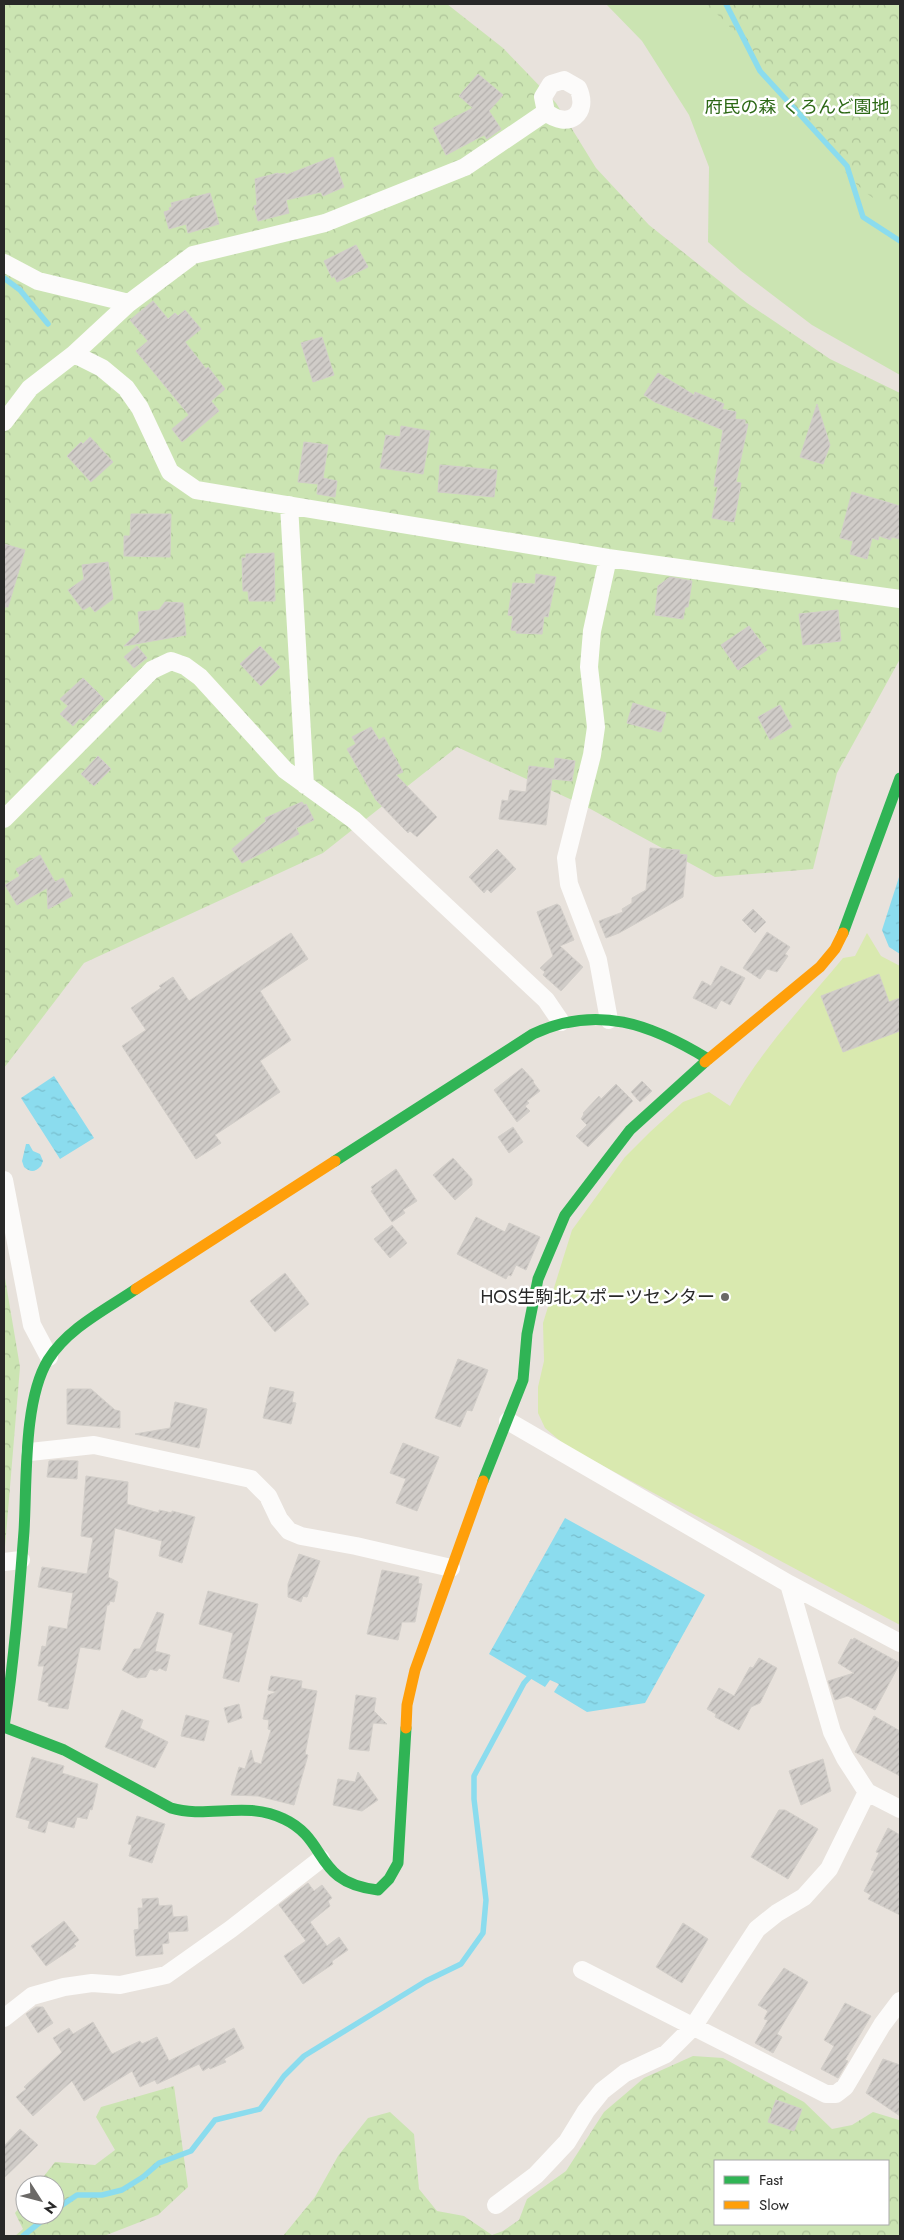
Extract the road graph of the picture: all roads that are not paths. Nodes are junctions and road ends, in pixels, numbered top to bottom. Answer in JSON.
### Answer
{"nodes":[{"id":1,"x":546,"y":112,"type":"dead end"},
{"id":2,"x":4,"y":262,"type":"edge"},
{"id":3,"x":129,"y":303,"type":"junction"},
{"id":4,"x":74,"y":354,"type":"junction"},
{"id":5,"x":4,"y":422,"type":"edge"},
{"id":6,"x":289,"y":505,"type":"junction"},
{"id":7,"x":608,"y":558,"type":"junction"},
{"id":8,"x":900,"y":599,"type":"edge"},
{"id":9,"x":900,"y":778,"type":"edge"},
{"id":10,"x":306,"y":785,"type":"junction"},
{"id":11,"x":4,"y":819,"type":"edge"},
{"id":12,"x":609,"y":1020,"type":"junction"},
{"id":13,"x":560,"y":1022,"type":"junction"},
{"id":14,"x":708,"y":1059,"type":"junction"},
{"id":15,"x":4,"y":1180,"type":"edge"},
{"id":16,"x":49,"y":1357,"type":"junction"},
{"id":17,"x":508,"y":1421,"type":"junction"},
{"id":18,"x":30,"y":1452,"type":"junction"},
{"id":19,"x":12,"y":1561,"type":"edge"},
{"id":20,"x":451,"y":1568,"type":"junction"},
{"id":21,"x":789,"y":1584,"type":"junction"},
{"id":22,"x":900,"y":1643,"type":"edge"},
{"id":23,"x":4,"y":1727,"type":"edge"},
{"id":24,"x":867,"y":1792,"type":"junction"},
{"id":25,"x":900,"y":1809,"type":"edge"},
{"id":26,"x":321,"y":1860,"type":"junction"},
{"id":27,"x":582,"y":1970,"type":"dead end"},
{"id":28,"x":900,"y":2001,"type":"edge"},
{"id":29,"x":4,"y":2018,"type":"edge"},
{"id":30,"x":693,"y":2027,"type":"junction"},
{"id":31,"x":496,"y":2205,"type":"dead end"}],
"edges":[{"from":1,"to":3,"type":"street"},
{"from":2,"to":3,"type":"street"},
{"from":3,"to":4,"type":"street"},
{"from":4,"to":5,"type":"street"},
{"from":4,"to":6,"type":"street"},
{"from":6,"to":7,"type":"street"},
{"from":6,"to":10,"type":"street"},
{"from":7,"to":8,"type":"street"},
{"from":7,"to":12,"type":"street"},
{"from":9,"to":14,"type":"street"},
{"from":10,"to":11,"type":"street"},
{"from":10,"to":13,"type":"street"},
{"from":12,"to":13,"type":"street"},
{"from":12,"to":14,"type":"street"},
{"from":13,"to":16,"type":"street"},
{"from":14,"to":17,"type":"street"},
{"from":15,"to":16,"type":"street"},
{"from":16,"to":18,"type":"street"},
{"from":17,"to":20,"type":"street"},
{"from":17,"to":21,"type":"street"},
{"from":18,"to":19,"type":"street"},
{"from":18,"to":20,"type":"street"},
{"from":19,"to":23,"type":"street"},
{"from":20,"to":26,"type":"street"},
{"from":21,"to":22,"type":"street"},
{"from":21,"to":24,"type":"street"},
{"from":23,"to":26,"type":"street"},
{"from":24,"to":25,"type":"street"},
{"from":24,"to":30,"type":"street"},
{"from":26,"to":29,"type":"street"},
{"from":27,"to":30,"type":"street"},
{"from":28,"to":30,"type":"street"},
{"from":30,"to":31,"type":"street"}]}
